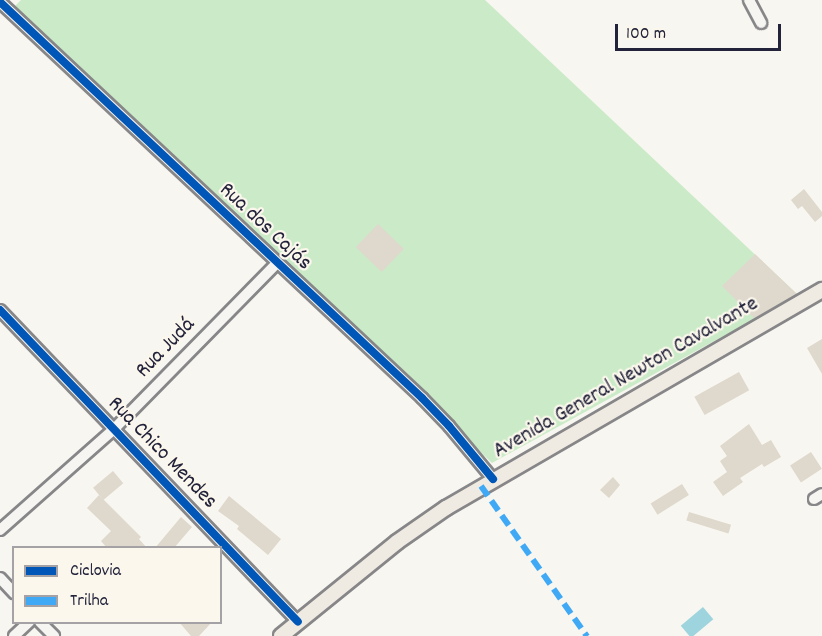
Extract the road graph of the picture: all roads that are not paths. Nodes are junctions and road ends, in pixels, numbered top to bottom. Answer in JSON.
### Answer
{"nodes":[{"id":1,"x":749,"y":0,"type":"edge"},
{"id":2,"x":6,"y":3,"type":"edge"},
{"id":3,"x":761,"y":23,"type":"dead end"},
{"id":4,"x":278,"y":262,"type":"junction"},
{"id":5,"x":822,"y":290,"type":"edge"},
{"id":6,"x":0,"y":310,"type":"edge"},
{"id":7,"x":114,"y":429,"type":"junction"},
{"id":8,"x":493,"y":479,"type":"junction"},
{"id":9,"x":0,"y":530,"type":"edge"},
{"id":10,"x":0,"y":578,"type":"edge"},
{"id":11,"x":12,"y":591,"type":"edge"},
{"id":12,"x":298,"y":622,"type":"junction"},
{"id":13,"x":26,"y":624,"type":"edge"},
{"id":14,"x":42,"y":624,"type":"edge"},
{"id":15,"x":14,"y":636,"type":"edge"},
{"id":16,"x":54,"y":636,"type":"edge"},
{"id":17,"x":281,"y":636,"type":"edge"}],
"edges":[{"from":1,"to":3,"type":"street"},
{"from":2,"to":4,"type":"street","name":"Rua dos Cajás"},
{"from":4,"to":7,"type":"street","name":"Rua Judá"},
{"from":4,"to":8,"type":"street","name":"Rua dos Cajás"},
{"from":5,"to":8,"type":"main road","name":"Avenida General Newton Cavalvante"},
{"from":6,"to":7,"type":"street","name":"Rua Chico Mendes"},
{"from":7,"to":9,"type":"street","name":"Rua Judá"},
{"from":7,"to":12,"type":"street","name":"Rua Chico Mendes"},
{"from":8,"to":12,"type":"main road","name":"Avenida General Newton Cavalvante"},
{"from":10,"to":11,"type":"street"},
{"from":12,"to":17,"type":"main road","name":"Avenida General Newton Cavalvante"},
{"from":13,"to":15,"type":"street"},
{"from":14,"to":16,"type":"street"}]}
